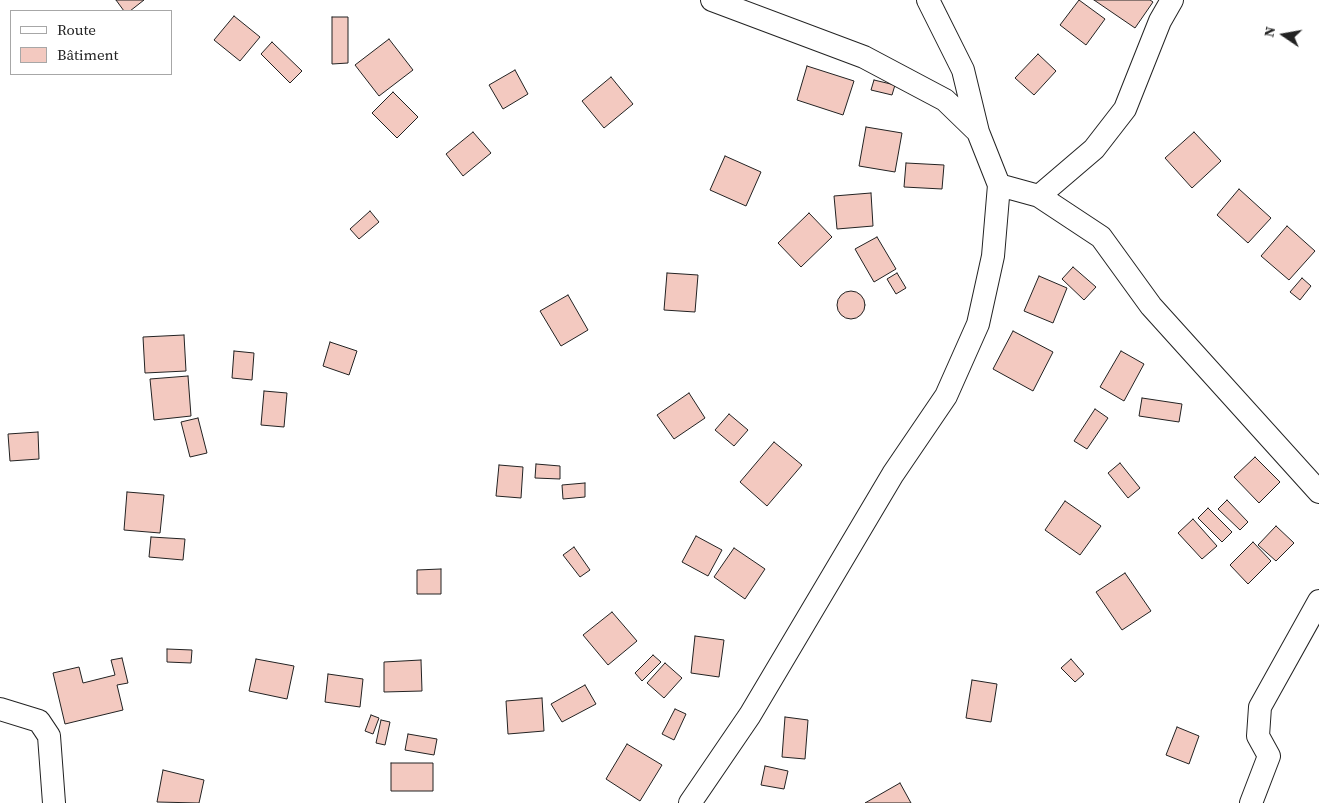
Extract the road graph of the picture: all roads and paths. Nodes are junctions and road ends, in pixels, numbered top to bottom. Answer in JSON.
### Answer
{"nodes":[{"id":1,"x":712,"y":0,"type":"edge"},
{"id":2,"x":928,"y":0,"type":"edge"},
{"id":3,"x":1172,"y":0,"type":"edge"},
{"id":4,"x":978,"y":132,"type":"junction"},
{"id":5,"x":999,"y":185,"type":"junction"},
{"id":6,"x":1039,"y":196,"type":"junction"},
{"id":7,"x":1319,"y":492,"type":"edge"},
{"id":8,"x":1319,"y":601,"type":"edge"},
{"id":9,"x":0,"y":709,"type":"edge"},
{"id":10,"x":54,"y":803,"type":"edge"},
{"id":11,"x":690,"y":803,"type":"edge"},
{"id":12,"x":1251,"y":803,"type":"edge"}],
"edges":[{"from":1,"to":4,"type":"street"},
{"from":2,"to":4,"type":"street"},
{"from":3,"to":6,"type":"street"},
{"from":4,"to":5,"type":"street"},
{"from":5,"to":6,"type":"street"},
{"from":5,"to":11,"type":"street"},
{"from":6,"to":7,"type":"street"},
{"from":8,"to":12,"type":"street"},
{"from":9,"to":10,"type":"street"}]}
